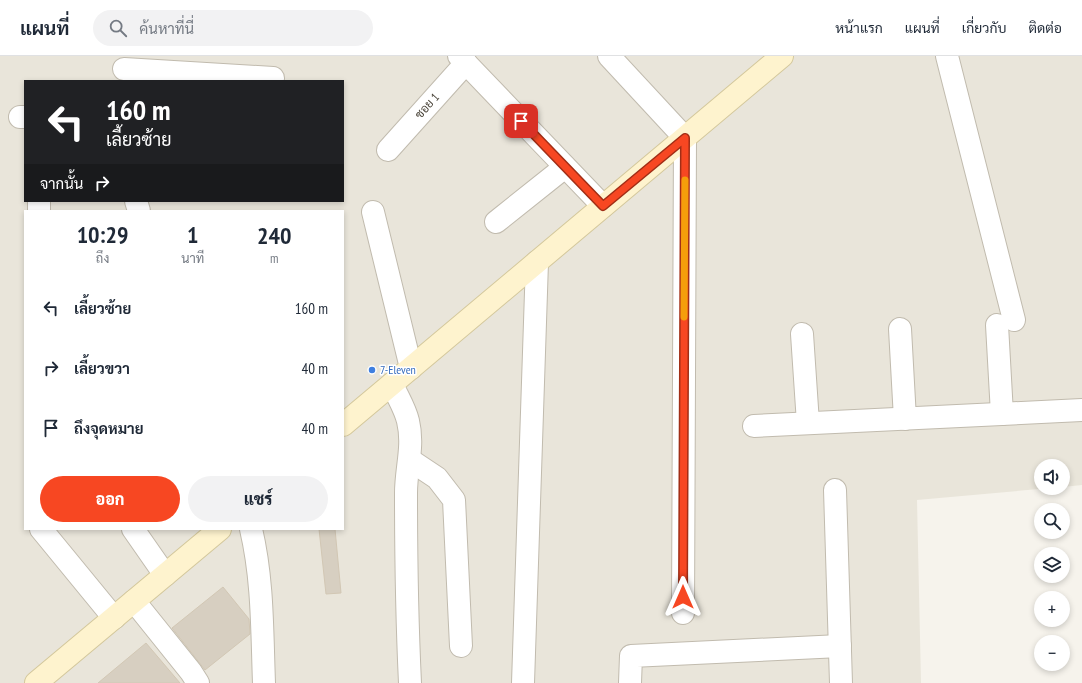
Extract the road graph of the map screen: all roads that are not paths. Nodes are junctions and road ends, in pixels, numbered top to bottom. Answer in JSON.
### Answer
{"nodes":[{"id":1,"x":609,"y":56,"type":"edge"},
{"id":2,"x":782,"y":56,"type":"edge"},
{"id":3,"x":946,"y":56,"type":"edge"},
{"id":4,"x":463,"y":60,"type":"edge"},
{"id":5,"x":124,"y":69,"type":"edge"},
{"id":6,"x":273,"y":78,"type":"dead end"},
{"id":7,"x":685,"y":138,"type":"junction"},
{"id":8,"x":388,"y":150,"type":"dead end"},
{"id":9,"x":565,"y":167,"type":"junction"},
{"id":10,"x":603,"y":206,"type":"junction"},
{"id":11,"x":373,"y":212,"type":"dead end"},
{"id":12,"x":496,"y":222,"type":"dead end"},
{"id":13,"x":537,"y":262,"type":"junction"},
{"id":14,"x":900,"y":329,"type":"dead end"},
{"id":15,"x":802,"y":334,"type":"dead end"},
{"id":16,"x":411,"y":368,"type":"junction"},
{"id":17,"x":392,"y":384,"type":"junction"},
{"id":18,"x":1082,"y":410,"type":"edge"},
{"id":19,"x":1002,"y":414,"type":"junction"},
{"id":20,"x":905,"y":419,"type":"junction"},
{"id":21,"x":808,"y":423,"type":"junction"},
{"id":22,"x":344,"y":424,"type":"edge"},
{"id":23,"x":754,"y":426,"type":"dead end"},
{"id":24,"x":410,"y":460,"type":"junction"},
{"id":25,"x":835,"y":490,"type":"dead end"},
{"id":26,"x":42,"y":530,"type":"edge"},
{"id":27,"x":134,"y":530,"type":"edge"},
{"id":28,"x":219,"y":530,"type":"edge"},
{"id":29,"x":251,"y":530,"type":"edge"},
{"id":30,"x":164,"y":575,"type":"junction"},
{"id":31,"x":134,"y":601,"type":"junction"},
{"id":32,"x":683,"y":613,"type":"dead end"},
{"id":33,"x":114,"y":618,"type":"junction"},
{"id":34,"x":462,"y":646,"type":"dead end"},
{"id":35,"x":840,"y":646,"type":"junction"},
{"id":36,"x":36,"y":683,"type":"edge"},
{"id":37,"x":198,"y":683,"type":"edge"},
{"id":38,"x":264,"y":683,"type":"edge"},
{"id":39,"x":410,"y":683,"type":"edge"},
{"id":40,"x":522,"y":683,"type":"edge"},
{"id":41,"x":630,"y":683,"type":"edge"},
{"id":42,"x":841,"y":683,"type":"edge"}],
"edges":[{"from":1,"to":7,"type":"street"},
{"from":2,"to":7,"type":"main road"},
{"from":3,"to":19,"type":"street"},
{"from":4,"to":8,"type":"street","name":"ซอย 1"},
{"from":4,"to":9,"type":"street"},
{"from":5,"to":6,"type":"street"},
{"from":7,"to":10,"type":"main road"},
{"from":7,"to":32,"type":"street"},
{"from":9,"to":10,"type":"street"},
{"from":9,"to":12,"type":"street"},
{"from":10,"to":13,"type":"main road"},
{"from":11,"to":16,"type":"street"},
{"from":13,"to":16,"type":"main road"},
{"from":13,"to":40,"type":"street"},
{"from":14,"to":20,"type":"street"},
{"from":15,"to":21,"type":"street"},
{"from":16,"to":17,"type":"main road"},
{"from":17,"to":22,"type":"main road"},
{"from":17,"to":24,"type":"street"},
{"from":18,"to":19,"type":"street"},
{"from":19,"to":20,"type":"street"},
{"from":20,"to":21,"type":"street"},
{"from":21,"to":23,"type":"street"},
{"from":24,"to":34,"type":"street"},
{"from":24,"to":39,"type":"street"},
{"from":25,"to":35,"type":"street"},
{"from":26,"to":33,"type":"street"},
{"from":27,"to":30,"type":"street"},
{"from":28,"to":30,"type":"main road"},
{"from":29,"to":38,"type":"street"},
{"from":30,"to":31,"type":"main road"},
{"from":31,"to":33,"type":"main road"},
{"from":31,"to":37,"type":"street"},
{"from":33,"to":36,"type":"main road"},
{"from":35,"to":41,"type":"street"},
{"from":35,"to":42,"type":"street"}]}
